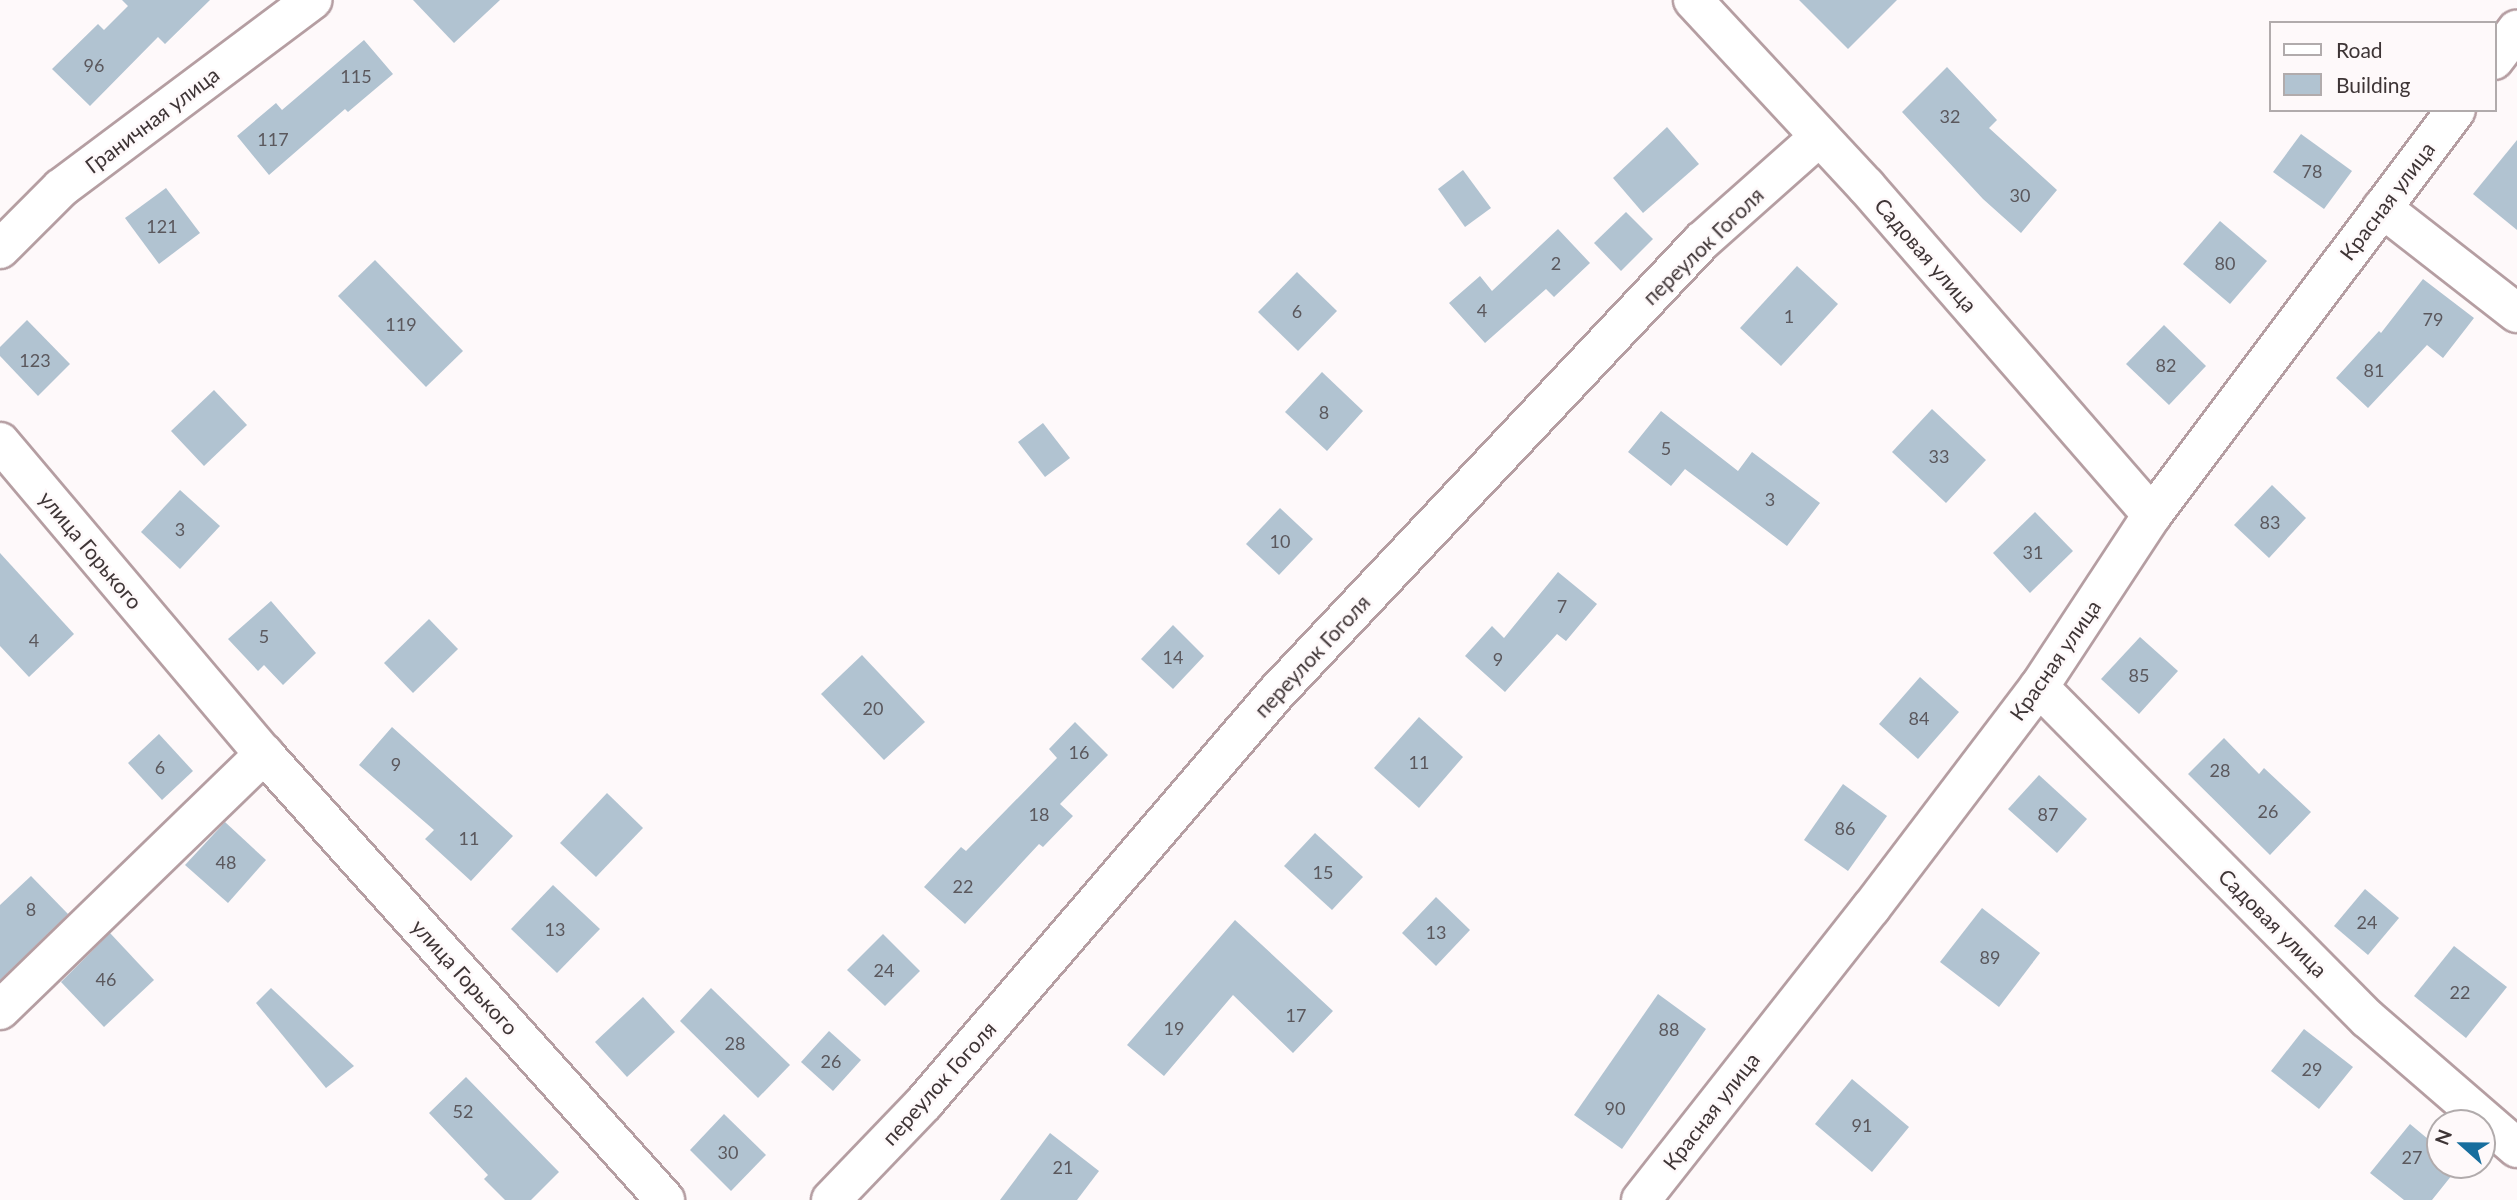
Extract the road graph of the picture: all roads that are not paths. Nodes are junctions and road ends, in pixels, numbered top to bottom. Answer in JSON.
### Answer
{"nodes":[{"id":1,"x":312,"y":0,"type":"edge"},
{"id":2,"x":1693,"y":0,"type":"edge"},
{"id":3,"x":2517,"y":30,"type":"edge"},
{"id":4,"x":2496,"y":57,"type":"edge"},
{"id":5,"x":2454,"y":112,"type":"edge"},
{"id":6,"x":1819,"y":137,"type":"junction"},
{"id":7,"x":2382,"y":208,"type":"junction"},
{"id":8,"x":0,"y":249,"type":"edge"},
{"id":9,"x":2517,"y":313,"type":"edge"},
{"id":10,"x":0,"y":442,"type":"edge"},
{"id":11,"x":2152,"y":515,"type":"junction"},
{"id":12,"x":2039,"y":687,"type":"junction"},
{"id":13,"x":264,"y":754,"type":"junction"},
{"id":14,"x":0,"y":1010,"type":"edge"},
{"id":15,"x":2517,"y":1148,"type":"edge"},
{"id":16,"x":665,"y":1200,"type":"edge"},
{"id":17,"x":831,"y":1200,"type":"edge"},
{"id":18,"x":1641,"y":1200,"type":"edge"}],
"edges":[{"from":1,"to":8,"type":"street","name":"Граничная улица"},
{"from":2,"to":6,"type":"street","name":"Садовая улица"},
{"from":3,"to":4,"type":"street"},
{"from":5,"to":7,"type":"street","name":"Красная улица"},
{"from":6,"to":11,"type":"street","name":"Садовая улица"},
{"from":6,"to":17,"type":"street","name":"переулок Гоголя"},
{"from":7,"to":9,"type":"street"},
{"from":7,"to":11,"type":"street","name":"Красная улица"},
{"from":10,"to":13,"type":"street","name":"улица Горького"},
{"from":11,"to":12,"type":"street","name":"Красная улица"},
{"from":12,"to":15,"type":"street","name":"Садовая улица"},
{"from":12,"to":18,"type":"street","name":"Красная улица"},
{"from":13,"to":14,"type":"street"},
{"from":13,"to":16,"type":"street","name":"улица Горького"}]}
